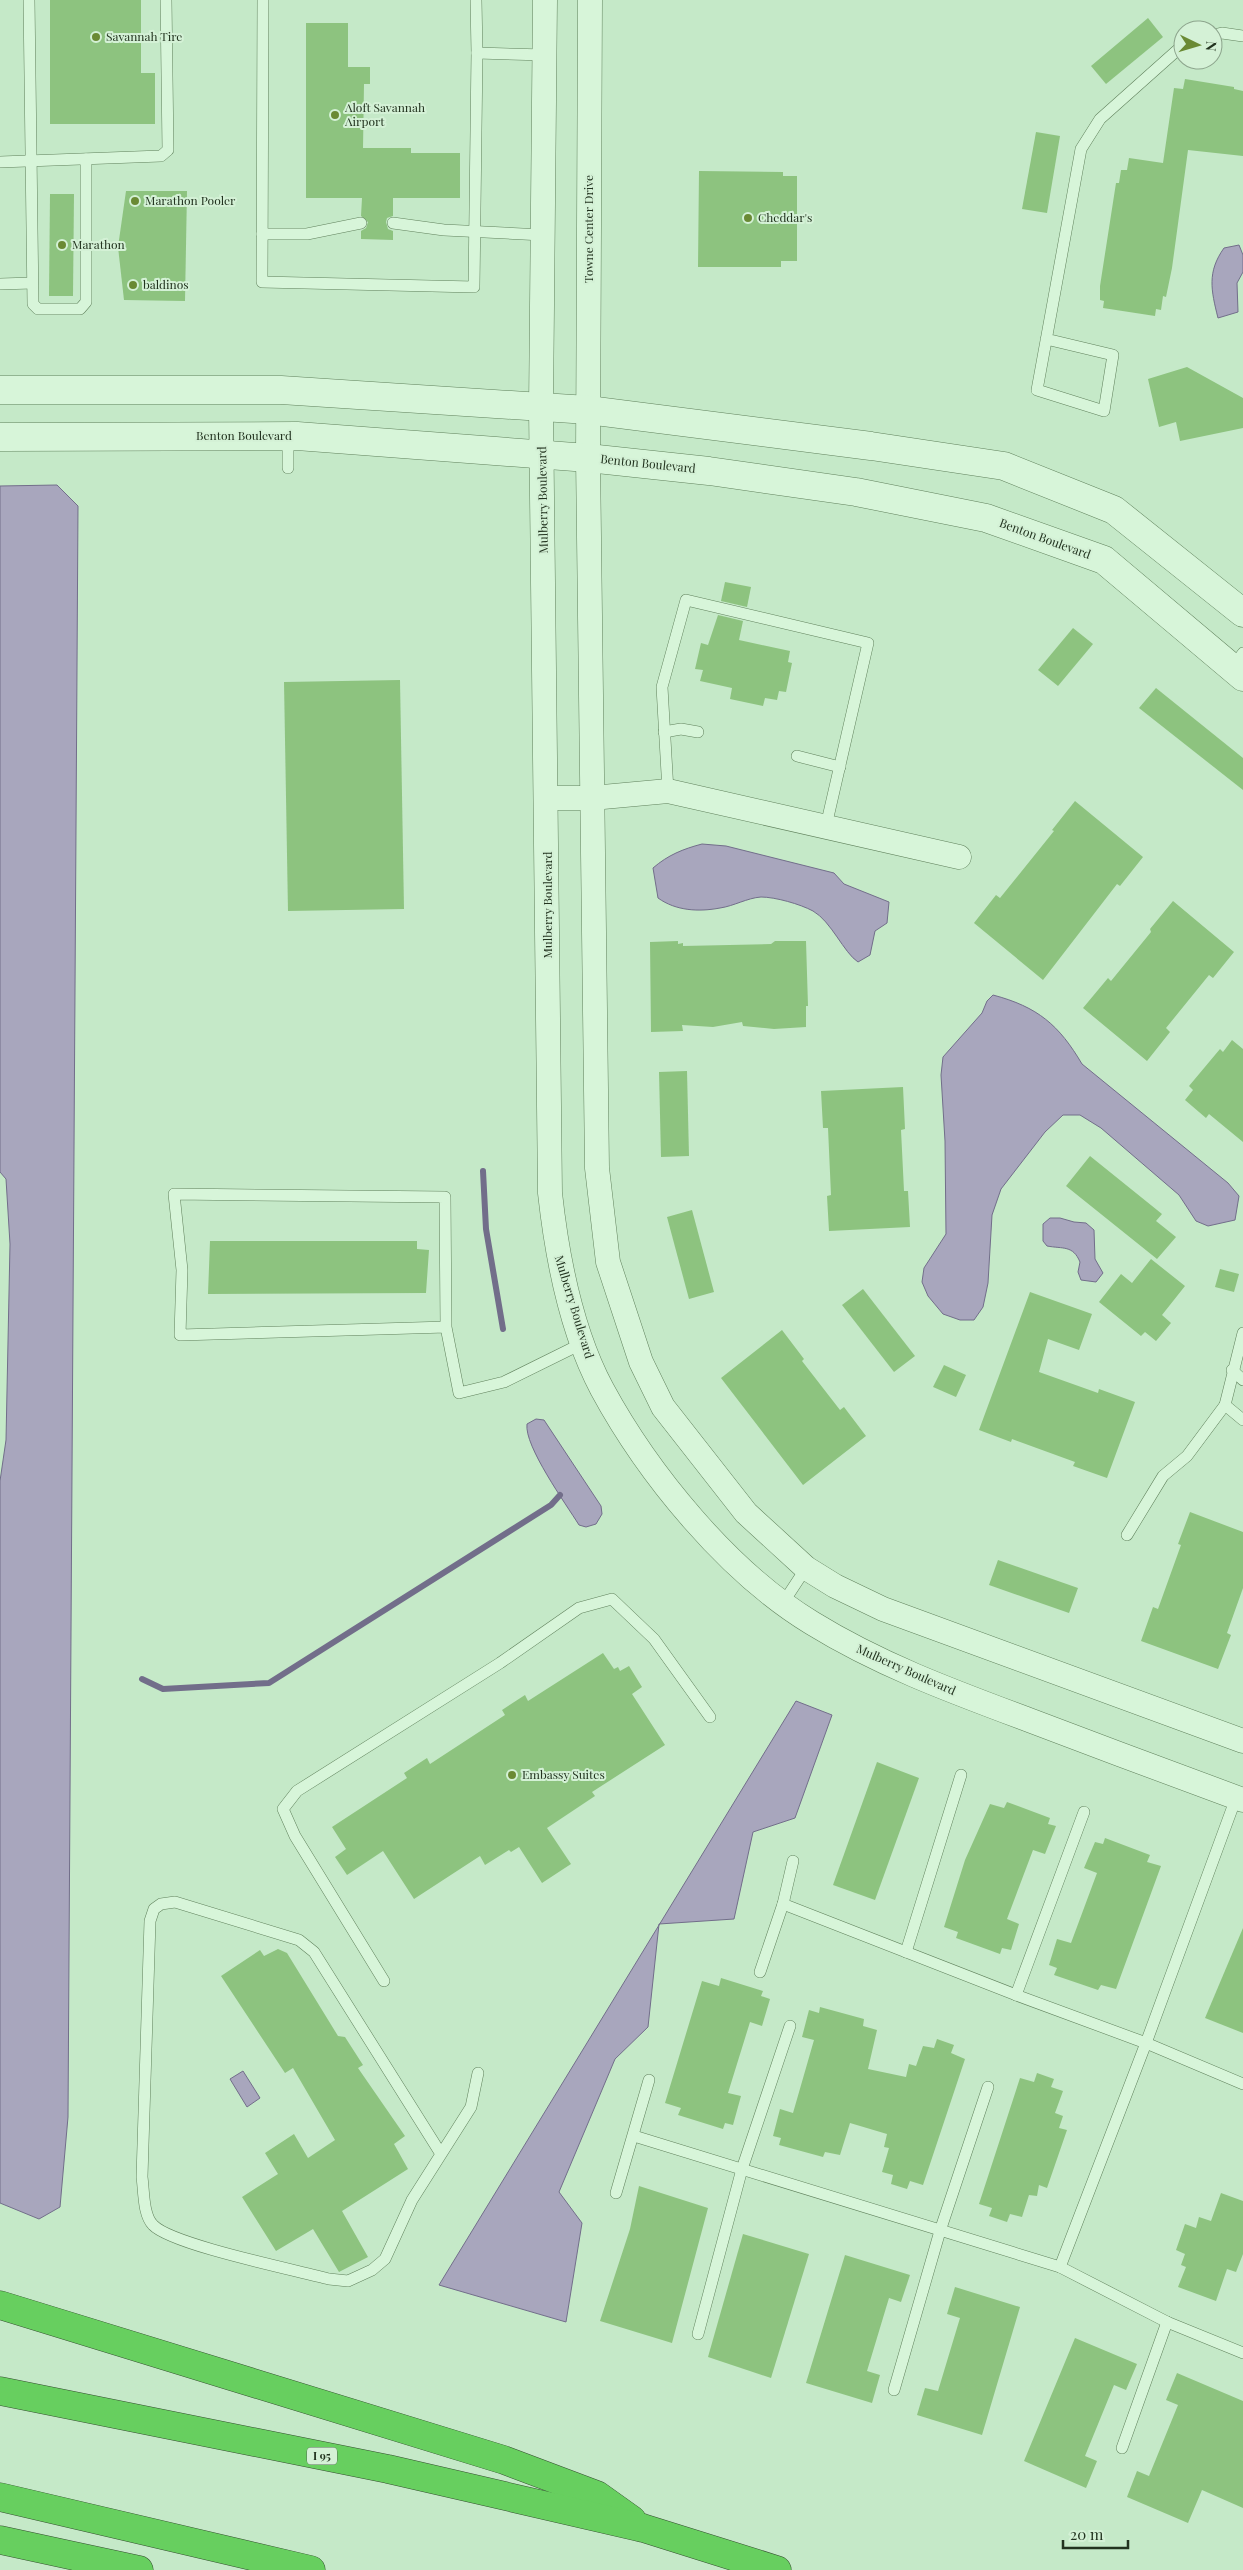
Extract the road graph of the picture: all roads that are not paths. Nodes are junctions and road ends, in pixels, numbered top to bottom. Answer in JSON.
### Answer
{"nodes":[{"id":1,"x":29,"y":0,"type":"edge"},
{"id":2,"x":166,"y":0,"type":"edge"},
{"id":3,"x":262,"y":0,"type":"edge"},
{"id":4,"x":476,"y":0,"type":"edge"},
{"id":5,"x":545,"y":0,"type":"edge"},
{"id":6,"x":590,"y":0,"type":"edge"},
{"id":7,"x":1223,"y":33,"type":"edge"},
{"id":8,"x":1243,"y":36,"type":"edge"},
{"id":9,"x":477,"y":53,"type":"junction"},
{"id":10,"x":1173,"y":54,"type":"edge"},
{"id":11,"x":545,"y":55,"type":"junction"},
{"id":12,"x":86,"y":159,"type":"junction"},
{"id":13,"x":32,"y":160,"type":"junction"},
{"id":14,"x":0,"y":162,"type":"edge"},
{"id":15,"x":361,"y":223,"type":"dead end"},
{"id":16,"x":393,"y":223,"type":"dead end"},
{"id":17,"x":474,"y":231,"type":"junction"},
{"id":18,"x":262,"y":234,"type":"junction"},
{"id":19,"x":543,"y":235,"type":"junction"},
{"id":20,"x":32,"y":283,"type":"junction"},
{"id":21,"x":0,"y":284,"type":"edge"},
{"id":22,"x":1046,"y":339,"type":"junction"},
{"id":23,"x":0,"y":390,"type":"edge"},
{"id":24,"x":541,"y":408,"type":"junction"},
{"id":25,"x":588,"y":410,"type":"junction"},
{"id":26,"x":288,"y":436,"type":"junction"},
{"id":27,"x":0,"y":437,"type":"edge"},
{"id":28,"x":543,"y":454,"type":"junction"},
{"id":29,"x":588,"y":458,"type":"junction"},
{"id":30,"x":288,"y":468,"type":"dead end"},
{"id":31,"x":1243,"y":613,"type":"edge"},
{"id":32,"x":1239,"y":666,"type":"edge"},
{"id":33,"x":664,"y":732,"type":"junction"},
{"id":34,"x":698,"y":732,"type":"dead end"},
{"id":35,"x":797,"y":756,"type":"dead end"},
{"id":36,"x":840,"y":767,"type":"junction"},
{"id":37,"x":668,"y":791,"type":"junction"},
{"id":38,"x":547,"y":798,"type":"junction"},
{"id":39,"x":592,"y":798,"type":"junction"},
{"id":40,"x":826,"y":826,"type":"junction"},
{"id":41,"x":958,"y":857,"type":"dead end"},
{"id":42,"x":446,"y":1326,"type":"junction"},
{"id":43,"x":1243,"y":1333,"type":"edge"},
{"id":44,"x":583,"y":1343,"type":"junction"},
{"id":45,"x":1232,"y":1370,"type":"junction"},
{"id":46,"x":1243,"y":1380,"type":"edge"},
{"id":47,"x":1225,"y":1405,"type":"junction"},
{"id":48,"x":1243,"y":1420,"type":"edge"},
{"id":49,"x":1126,"y":1535,"type":"dead end"},
{"id":50,"x":806,"y":1568,"type":"junction"},
{"id":51,"x":783,"y":1603,"type":"junction"},
{"id":52,"x":710,"y":1717,"type":"dead end"},
{"id":53,"x":1243,"y":1741,"type":"edge"},
{"id":54,"x":961,"y":1776,"type":"dead end"},
{"id":55,"x":1241,"y":1793,"type":"edge"},
{"id":56,"x":1084,"y":1812,"type":"dead end"},
{"id":57,"x":793,"y":1861,"type":"dead end"},
{"id":58,"x":783,"y":1904,"type":"junction"},
{"id":59,"x":906,"y":1952,"type":"junction"},
{"id":60,"x":760,"y":1972,"type":"dead end"},
{"id":61,"x":384,"y":1981,"type":"dead end"},
{"id":62,"x":1016,"y":1995,"type":"junction"},
{"id":63,"x":790,"y":2026,"type":"dead end"},
{"id":64,"x":1146,"y":2043,"type":"junction"},
{"id":65,"x":478,"y":2073,"type":"dead end"},
{"id":66,"x":649,"y":2080,"type":"dead end"},
{"id":67,"x":1243,"y":2084,"type":"edge"},
{"id":68,"x":988,"y":2087,"type":"dead end"},
{"id":69,"x":634,"y":2136,"type":"junction"},
{"id":70,"x":441,"y":2154,"type":"junction"},
{"id":71,"x":742,"y":2169,"type":"junction"},
{"id":72,"x":616,"y":2193,"type":"dead end"},
{"id":73,"x":940,"y":2231,"type":"junction"},
{"id":74,"x":1060,"y":2267,"type":"junction"},
{"id":75,"x":0,"y":2305,"type":"edge"},
{"id":76,"x":1167,"y":2322,"type":"junction"},
{"id":77,"x":698,"y":2334,"type":"dead end"},
{"id":78,"x":1243,"y":2354,"type":"edge"},
{"id":79,"x":894,"y":2390,"type":"dead end"},
{"id":80,"x":0,"y":2391,"type":"edge"},
{"id":81,"x":1122,"y":2448,"type":"dead end"},
{"id":82,"x":0,"y":2497,"type":"edge"},
{"id":83,"x":643,"y":2528,"type":"junction"},
{"id":84,"x":0,"y":2540,"type":"edge"},
{"id":85,"x":139,"y":2570,"type":"edge"},
{"id":86,"x":311,"y":2570,"type":"edge"},
{"id":87,"x":777,"y":2570,"type":"edge"}],
"edges":[{"from":1,"to":13,"type":"lane"},
{"from":2,"to":12,"type":"lane"},
{"from":3,"to":18,"type":"lane"},
{"from":4,"to":9,"type":"lane"},
{"from":5,"to":11,"type":"street"},
{"from":6,"to":25,"type":"street","name":"Towne Center Drive"},
{"from":7,"to":8,"type":"lane"},
{"from":9,"to":11,"type":"lane"},
{"from":9,"to":17,"type":"lane"},
{"from":10,"to":22,"type":"lane"},
{"from":11,"to":19,"type":"street"},
{"from":12,"to":13,"type":"lane"},
{"from":12,"to":20,"type":"lane"},
{"from":13,"to":14,"type":"lane"},
{"from":13,"to":20,"type":"lane"},
{"from":15,"to":18,"type":"lane"},
{"from":16,"to":17,"type":"lane"},
{"from":17,"to":18,"type":"lane"},
{"from":17,"to":19,"type":"lane"},
{"from":19,"to":24,"type":"street"},
{"from":20,"to":21,"type":"lane"},
{"from":22,"to":22,"type":"lane"},
{"from":23,"to":24,"type":"street"},
{"from":24,"to":25,"type":"street"},
{"from":24,"to":28,"type":"street","name":"Mulberry Boulevard"},
{"from":25,"to":29,"type":"street","name":"Towne Center Drive"},
{"from":25,"to":31,"type":"street"},
{"from":26,"to":27,"type":"street","name":"Benton Boulevard"},
{"from":26,"to":28,"type":"street","name":"Benton Boulevard"},
{"from":26,"to":30,"type":"lane"},
{"from":28,"to":29,"type":"street","name":"Benton Boulevard"},
{"from":28,"to":38,"type":"street","name":"Mulberry Boulevard"},
{"from":29,"to":32,"type":"street","name":"Benton Boulevard"},
{"from":29,"to":39,"type":"street"},
{"from":33,"to":34,"type":"lane"},
{"from":33,"to":36,"type":"lane"},
{"from":33,"to":37,"type":"lane"},
{"from":35,"to":36,"type":"lane"},
{"from":36,"to":40,"type":"lane"},
{"from":37,"to":39,"type":"street"},
{"from":37,"to":40,"type":"street"},
{"from":38,"to":39,"type":"street"},
{"from":38,"to":44,"type":"street","name":"Mulberry Boulevard"},
{"from":39,"to":50,"type":"street"},
{"from":40,"to":41,"type":"street"},
{"from":42,"to":42,"type":"lane"},
{"from":42,"to":44,"type":"lane"},
{"from":43,"to":45,"type":"lane"},
{"from":44,"to":51,"type":"street","name":"Mulberry Boulevard"},
{"from":45,"to":46,"type":"lane"},
{"from":45,"to":47,"type":"lane"},
{"from":47,"to":48,"type":"lane"},
{"from":47,"to":49,"type":"lane"},
{"from":50,"to":51,"type":"lane"},
{"from":50,"to":53,"type":"street"},
{"from":51,"to":55,"type":"street","name":"Mulberry Boulevard"},
{"from":52,"to":61,"type":"lane"},
{"from":54,"to":59,"type":"lane"},
{"from":55,"to":64,"type":"lane"},
{"from":56,"to":62,"type":"lane"},
{"from":57,"to":58,"type":"lane"},
{"from":58,"to":59,"type":"lane"},
{"from":58,"to":60,"type":"lane"},
{"from":59,"to":62,"type":"lane"},
{"from":62,"to":64,"type":"lane"},
{"from":63,"to":71,"type":"lane"},
{"from":64,"to":67,"type":"lane"},
{"from":64,"to":74,"type":"lane"},
{"from":65,"to":70,"type":"lane"},
{"from":66,"to":69,"type":"lane"},
{"from":68,"to":73,"type":"lane"},
{"from":69,"to":71,"type":"lane"},
{"from":69,"to":72,"type":"lane"},
{"from":70,"to":70,"type":"lane"},
{"from":71,"to":73,"type":"lane"},
{"from":71,"to":77,"type":"lane"},
{"from":73,"to":74,"type":"lane"},
{"from":73,"to":79,"type":"lane"},
{"from":74,"to":76,"type":"lane"},
{"from":75,"to":83,"type":"highway"},
{"from":76,"to":78,"type":"lane"},
{"from":76,"to":81,"type":"lane"},
{"from":80,"to":83,"type":"highway","number":"I 95"},
{"from":82,"to":86,"type":"highway"},
{"from":83,"to":87,"type":"highway","number":"I 95"},
{"from":84,"to":85,"type":"highway"}]}
